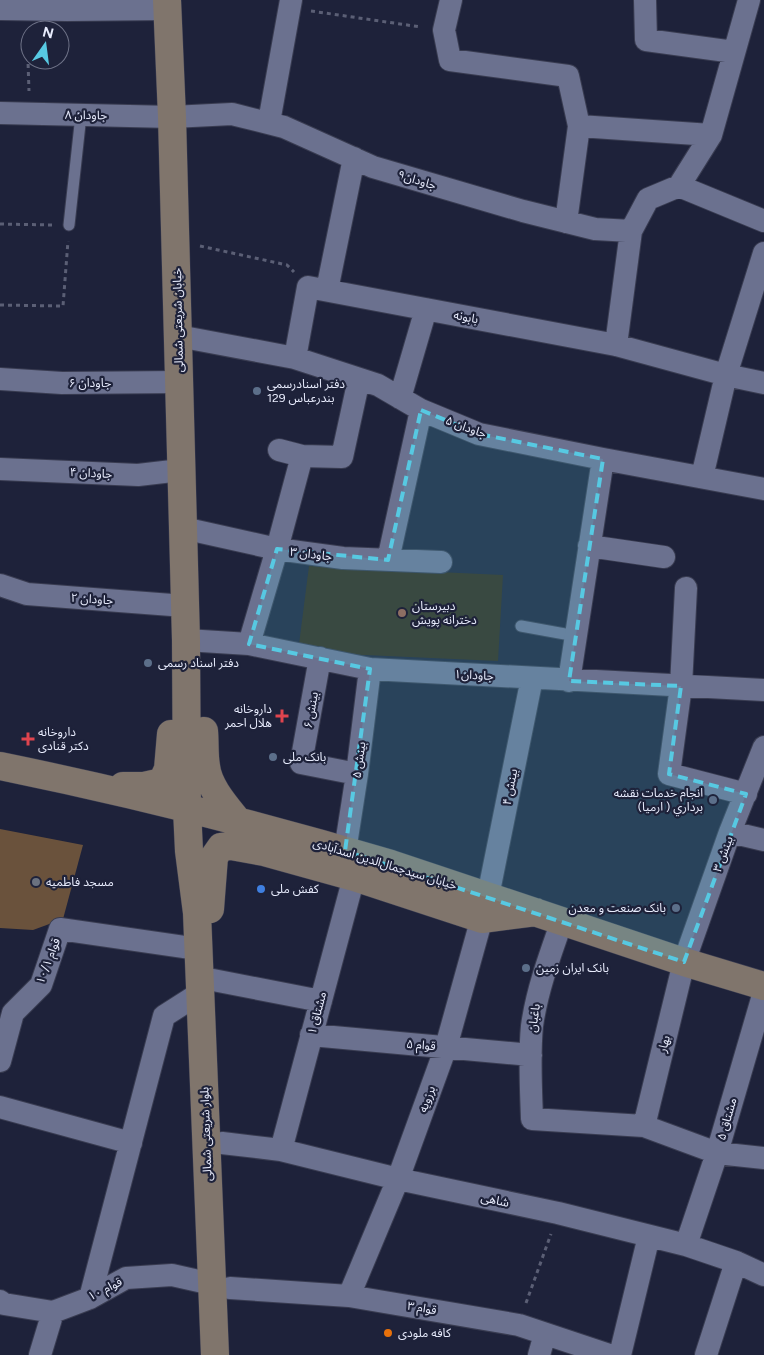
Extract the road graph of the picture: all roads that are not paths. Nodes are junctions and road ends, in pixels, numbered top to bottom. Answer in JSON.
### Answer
{"nodes":[{"id":1,"x":451,"y":0,"type":"edge"},
{"id":2,"x":645,"y":0,"type":"edge"},
{"id":3,"x":749,"y":0,"type":"edge"},
{"id":4,"x":291,"y":4,"type":"edge"},
{"id":5,"x":167,"y":5,"type":"edge"},
{"id":6,"x":0,"y":9,"type":"edge"},
{"id":7,"x":734,"y":52,"type":"junction"},
{"id":8,"x":0,"y":113,"type":"edge"},
{"id":9,"x":81,"y":115,"type":"junction"},
{"id":10,"x":172,"y":117,"type":"junction"},
{"id":11,"x":269,"y":122,"type":"junction"},
{"id":12,"x":579,"y":126,"type":"junction"},
{"id":13,"x":711,"y":134,"type":"junction"},
{"id":14,"x":354,"y":158,"type":"junction"},
{"id":15,"x":680,"y":186,"type":"junction"},
{"id":16,"x":764,"y":221,"type":"edge"},
{"id":17,"x":566,"y":222,"type":"junction"},
{"id":18,"x":70,"y":225,"type":"road end"},
{"id":19,"x":631,"y":231,"type":"junction"},
{"id":20,"x":764,"y":253,"type":"edge"},
{"id":21,"x":317,"y":289,"type":"junction"},
{"id":22,"x":426,"y":309,"type":"junction"},
{"id":23,"x":178,"y":336,"type":"junction"},
{"id":24,"x":616,"y":345,"type":"junction"},
{"id":25,"x":295,"y":358,"type":"junction"},
{"id":26,"x":726,"y":375,"type":"junction"},
{"id":27,"x":0,"y":379,"type":"edge"},
{"id":28,"x":359,"y":379,"type":"junction"},
{"id":29,"x":179,"y":382,"type":"junction"},
{"id":30,"x":764,"y":382,"type":"edge"},
{"id":31,"x":400,"y":398,"type":"junction"},
{"id":32,"x":421,"y":410,"type":"junction"},
{"id":33,"x":279,"y":450,"type":"dead end"},
{"id":34,"x":302,"y":456,"type":"junction"},
{"id":35,"x":603,"y":459,"type":"junction"},
{"id":36,"x":0,"y":469,"type":"edge"},
{"id":37,"x":181,"y":470,"type":"junction"},
{"id":38,"x":702,"y":477,"type":"junction"},
{"id":39,"x":764,"y":489,"type":"edge"},
{"id":40,"x":183,"y":528,"type":"junction"},
{"id":41,"x":589,"y":546,"type":"junction"},
{"id":42,"x":277,"y":549,"type":"junction"},
{"id":43,"x":664,"y":557,"type":"dead end"},
{"id":44,"x":388,"y":560,"type":"junction"},
{"id":45,"x":442,"y":562,"type":"dead end"},
{"id":46,"x":0,"y":585,"type":"edge"},
{"id":47,"x":686,"y":588,"type":"dead end"},
{"id":48,"x":185,"y":606,"type":"junction"},
{"id":49,"x":521,"y":626,"type":"dead end"},
{"id":50,"x":576,"y":636,"type":"junction"},
{"id":51,"x":186,"y":640,"type":"junction"},
{"id":52,"x":249,"y":644,"type":"junction"},
{"id":53,"x":320,"y":658,"type":"junction"},
{"id":54,"x":370,"y":669,"type":"junction"},
{"id":55,"x":532,"y":678,"type":"junction"},
{"id":56,"x":568,"y":680,"type":"junction"},
{"id":57,"x":681,"y":686,"type":"junction"},
{"id":58,"x":764,"y":690,"type":"edge"},
{"id":59,"x":764,"y":748,"type":"edge"},
{"id":60,"x":0,"y":766,"type":"edge"},
{"id":61,"x":357,"y":774,"type":"junction"},
{"id":62,"x":89,"y":786,"type":"junction"},
{"id":63,"x":746,"y":794,"type":"junction"},
{"id":64,"x":187,"y":809,"type":"junction"},
{"id":65,"x":237,"y":820,"type":"junction"},
{"id":66,"x":730,"y":832,"type":"junction"},
{"id":67,"x":764,"y":840,"type":"edge"},
{"id":68,"x":345,"y":850,"type":"junction"},
{"id":69,"x":354,"y":877,"type":"junction"},
{"id":70,"x":485,"y":908,"type":"junction"},
{"id":71,"x":203,"y":913,"type":"junction"},
{"id":72,"x":562,"y":921,"type":"junction"},
{"id":73,"x":198,"y":949,"type":"junction"},
{"id":74,"x":684,"y":962,"type":"junction"},
{"id":75,"x":207,"y":986,"type":"junction"},
{"id":76,"x":764,"y":986,"type":"edge"},
{"id":77,"x":764,"y":992,"type":"edge"},
{"id":78,"x":320,"y":1001,"type":"junction"},
{"id":79,"x":5,"y":1021,"type":"edge"},
{"id":80,"x":311,"y":1035,"type":"junction"},
{"id":81,"x":446,"y":1047,"type":"junction"},
{"id":82,"x":531,"y":1055,"type":"junction"},
{"id":83,"x":0,"y":1060,"type":"edge"},
{"id":84,"x":0,"y":1107,"type":"edge"},
{"id":85,"x":644,"y":1126,"type":"junction"},
{"id":86,"x":130,"y":1143,"type":"junction"},
{"id":87,"x":222,"y":1143,"type":"junction"},
{"id":88,"x":281,"y":1150,"type":"junction"},
{"id":89,"x":718,"y":1154,"type":"junction"},
{"id":90,"x":764,"y":1158,"type":"edge"},
{"id":91,"x":398,"y":1179,"type":"junction"},
{"id":92,"x":650,"y":1236,"type":"junction"},
{"id":93,"x":686,"y":1245,"type":"junction"},
{"id":94,"x":736,"y":1262,"type":"junction"},
{"id":95,"x":764,"y":1275,"type":"edge"},
{"id":96,"x":221,"y":1286,"type":"junction"},
{"id":97,"x":349,"y":1296,"type":"junction"},
{"id":98,"x":90,"y":1298,"type":"junction"},
{"id":99,"x":0,"y":1300,"type":"edge"},
{"id":100,"x":53,"y":1312,"type":"junction"},
{"id":101,"x":542,"y":1344,"type":"edge"},
{"id":102,"x":40,"y":1355,"type":"edge"},
{"id":103,"x":215,"y":1355,"type":"edge"},
{"id":104,"x":234,"y":1355,"type":"edge"},
{"id":105,"x":609,"y":1355,"type":"edge"},
{"id":106,"x":620,"y":1355,"type":"edge"},
{"id":107,"x":706,"y":1355,"type":"edge"}],
"edges":[{"from":1,"to":12,"type":"street"},
{"from":2,"to":7,"type":"street"},
{"from":3,"to":7,"type":"street"},
{"from":4,"to":11,"type":"street"},
{"from":5,"to":6,"type":"street"},
{"from":5,"to":10,"type":"main road","name":"خیابان شریعتی شمالی"},
{"from":7,"to":13,"type":"street"},
{"from":8,"to":9,"type":"street","name":"جاودان ۸"},
{"from":9,"to":10,"type":"street","name":"جاودان ۸"},
{"from":9,"to":18,"type":"lane"},
{"from":10,"to":11,"type":"street","name":"جاودان۹"},
{"from":10,"to":23,"type":"main road","name":"خیابان شریعتی شمالی"},
{"from":11,"to":14,"type":"street","name":"جاودان۹"},
{"from":12,"to":13,"type":"street"},
{"from":12,"to":17,"type":"street"},
{"from":13,"to":15,"type":"street"},
{"from":14,"to":17,"type":"street","name":"جاودان۹"},
{"from":14,"to":21,"type":"street"},
{"from":15,"to":16,"type":"street"},
{"from":15,"to":19,"type":"street"},
{"from":17,"to":19,"type":"street","name":"جاودان۹"},
{"from":19,"to":24,"type":"street"},
{"from":20,"to":26,"type":"street"},
{"from":21,"to":22,"type":"street","name":"بابونه"},
{"from":21,"to":25,"type":"street"},
{"from":22,"to":24,"type":"street","name":"بابونه"},
{"from":22,"to":31,"type":"street"},
{"from":23,"to":25,"type":"street","name":"جاودان ۵"},
{"from":23,"to":29,"type":"main road","name":"خیابان شریعتی شمالی"},
{"from":24,"to":26,"type":"street","name":"بابونه"},
{"from":25,"to":28,"type":"street","name":"جاودان ۵"},
{"from":26,"to":30,"type":"street","name":"بابونه"},
{"from":26,"to":38,"type":"street"},
{"from":27,"to":29,"type":"street","name":"جاودان ۶"},
{"from":28,"to":31,"type":"street","name":"جاودان ۵"},
{"from":28,"to":34,"type":"street"},
{"from":29,"to":37,"type":"main road","name":"خیابان شریعتی شمالی"},
{"from":31,"to":32,"type":"street","name":"جاودان ۵"},
{"from":32,"to":35,"type":"street","name":"جاودان ۵"},
{"from":32,"to":44,"type":"street"},
{"from":33,"to":34,"type":"street"},
{"from":34,"to":42,"type":"street"},
{"from":35,"to":38,"type":"street","name":"جاودان ۵"},
{"from":35,"to":41,"type":"street"},
{"from":36,"to":37,"type":"street","name":"جاودان ۴"},
{"from":37,"to":40,"type":"main road","name":"خیابان شریعتی شمالی"},
{"from":38,"to":39,"type":"street","name":"جاودان ۵"},
{"from":40,"to":42,"type":"street","name":"جاودان ۳"},
{"from":40,"to":48,"type":"main road","name":"خیابان شریعتی شمالی"},
{"from":41,"to":43,"type":"street"},
{"from":41,"to":50,"type":"street"},
{"from":42,"to":44,"type":"street","name":"جاودان ۳"},
{"from":42,"to":52,"type":"street"},
{"from":44,"to":45,"type":"street","name":"جاودان ۳"},
{"from":46,"to":48,"type":"street","name":"جاودان ۲"},
{"from":47,"to":57,"type":"street"},
{"from":48,"to":51,"type":"main road","name":"خیابان شریعتی شمالی"},
{"from":49,"to":50,"type":"lane"},
{"from":50,"to":56,"type":"street"},
{"from":51,"to":52,"type":"street","name":"جاودان۱"},
{"from":51,"to":62,"type":"main road"},
{"from":51,"to":64,"type":"main road","name":"خیابان شریعتی شمالی"},
{"from":51,"to":65,"type":"main road"},
{"from":52,"to":53,"type":"street","name":"جاودان۱"},
{"from":53,"to":54,"type":"street","name":"جاودان۱"},
{"from":53,"to":61,"type":"street","name":"بینش ۶"},
{"from":54,"to":55,"type":"street","name":"جاودان۱"},
{"from":54,"to":61,"type":"street","name":"بینش ۵"},
{"from":55,"to":56,"type":"street","name":"جاودان۱"},
{"from":55,"to":70,"type":"street","name":"بینش ۴"},
{"from":56,"to":57,"type":"street","name":"جاودان۱"},
{"from":57,"to":58,"type":"street","name":"جاودان۱"},
{"from":57,"to":63,"type":"street"},
{"from":59,"to":63,"type":"street","name":"بینش ۳"},
{"from":60,"to":62,"type":"main road","name":"خیابان سیدجمال‌الدین اسدآبادی"},
{"from":61,"to":68,"type":"street","name":"بینش ۵"},
{"from":62,"to":64,"type":"main road","name":"خیابان سیدجمال‌الدین اسدآبادی"},
{"from":63,"to":66,"type":"street","name":"بینش ۳"},
{"from":64,"to":65,"type":"main road","name":"خیابان سیدجمال‌الدین اسدآبادی"},
{"from":64,"to":71,"type":"main road","name":"خیابان شریعتی شمالی"},
{"from":65,"to":68,"type":"main road","name":"خیابان سیدجمال‌الدین اسدآبادی"},
{"from":66,"to":67,"type":"street"},
{"from":66,"to":74,"type":"street","name":"بینش ۳"},
{"from":68,"to":70,"type":"main road","name":"خیابان سیدجمال‌الدین اسدآبادی"},
{"from":69,"to":70,"type":"main road"},
{"from":69,"to":71,"type":"main road"},
{"from":69,"to":78,"type":"street","name":"مشتاق ۱"},
{"from":70,"to":72,"type":"main road","name":"خیابان سیدجمال‌الدین اسدآبادی"},
{"from":70,"to":81,"type":"street","name":"برزویه"},
{"from":71,"to":73,"type":"main road","name":"بلوار شریعتی شمالی"},
{"from":71,"to":75,"type":"main road","name":"بلوار شریعتی شمالی"},
{"from":72,"to":74,"type":"main road","name":"خیابان سیدجمال‌الدین اسدآبادی"},
{"from":72,"to":82,"type":"street","name":"باغبان"},
{"from":73,"to":75,"type":"main road","name":"بلوار شریعتی شمالی"},
{"from":73,"to":79,"type":"street","name":"قوام ۱۰/۱"},
{"from":74,"to":76,"type":"main road","name":"خیابان سیدجمال‌الدین اسدآبادی"},
{"from":74,"to":85,"type":"street","name":"بهار"},
{"from":75,"to":78,"type":"street"},
{"from":75,"to":86,"type":"street"},
{"from":75,"to":87,"type":"main road","name":"بلوار شریعتی شمالی"},
{"from":75,"to":96,"type":"main road","name":"بلوار شریعتی شمالی"},
{"from":77,"to":89,"type":"street","name":"مشتاق ۵"},
{"from":78,"to":80,"type":"street","name":"مشتاق ۱"},
{"from":79,"to":83,"type":"street","name":"قوام ۱۰/۱"},
{"from":80,"to":81,"type":"street","name":"قوام ۵"},
{"from":80,"to":88,"type":"street","name":"مشتاق ۱"},
{"from":81,"to":82,"type":"street","name":"قوام ۵"},
{"from":81,"to":91,"type":"street","name":"برزویه"},
{"from":82,"to":85,"type":"street","name":"باغبان"},
{"from":84,"to":86,"type":"street"},
{"from":85,"to":89,"type":"street"},
{"from":86,"to":98,"type":"street"},
{"from":87,"to":88,"type":"street","name":"شاهی"},
{"from":87,"to":96,"type":"main road","name":"بلوار شریعتی شمالی"},
{"from":88,"to":91,"type":"street","name":"شاهی"},
{"from":89,"to":90,"type":"street"},
{"from":89,"to":93,"type":"street","name":"مشتاق ۵"},
{"from":91,"to":92,"type":"street","name":"شاهی"},
{"from":91,"to":97,"type":"street","name":"برزویه"},
{"from":92,"to":93,"type":"street","name":"شاهی"},
{"from":92,"to":106,"type":"street"},
{"from":93,"to":94,"type":"street","name":"شاهی"},
{"from":94,"to":95,"type":"street","name":"شاهی"},
{"from":94,"to":107,"type":"street"},
{"from":96,"to":97,"type":"street","name":"قوام ۳"},
{"from":96,"to":98,"type":"street","name":"قوام ۱۰"},
{"from":96,"to":103,"type":"main road","name":"بلوار شریعتی شمالی"},
{"from":96,"to":104,"type":"main road","name":"بلوار شریعتی شمالی"},
{"from":97,"to":101,"type":"street","name":"قوام ۳"},
{"from":98,"to":100,"type":"street","name":"قوام ۱۰"},
{"from":99,"to":100,"type":"street","name":"قوام ۱۰"},
{"from":100,"to":102,"type":"street"},
{"from":101,"to":105,"type":"street","name":"قوام ۳"}]}
